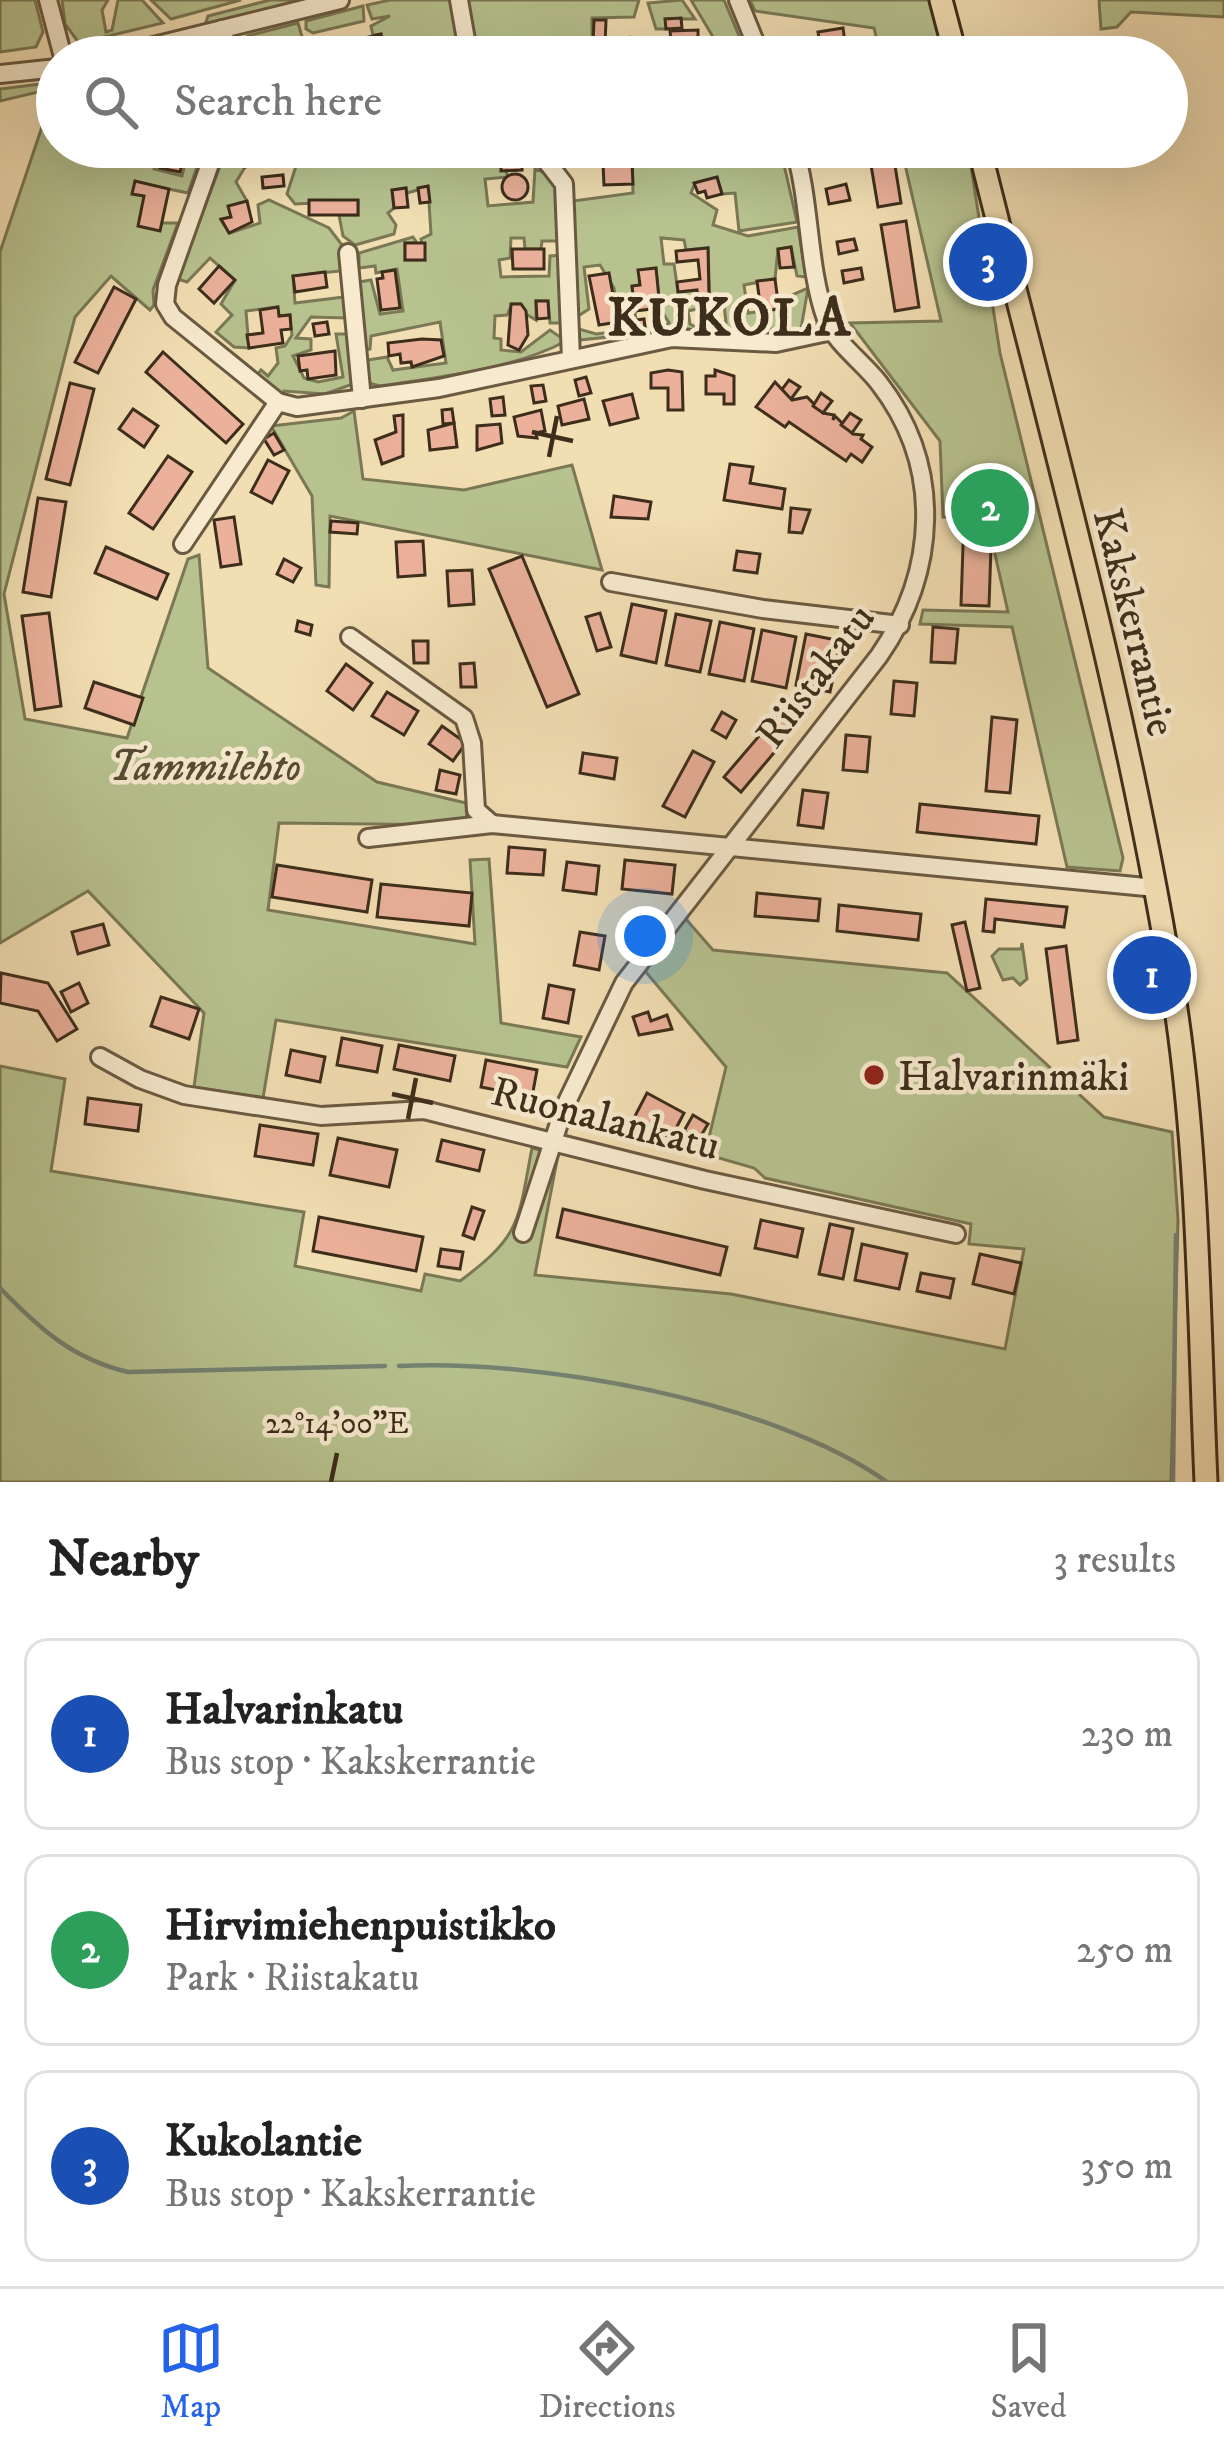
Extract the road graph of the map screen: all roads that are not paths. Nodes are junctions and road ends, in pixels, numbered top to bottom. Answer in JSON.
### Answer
{"nodes":[{"id":1,"x":48,"y":0,"type":"edge"},
{"id":2,"x":340,"y":0,"type":"edge"},
{"id":3,"x":459,"y":0,"type":"edge"},
{"id":4,"x":738,"y":0,"type":"edge"},
{"id":5,"x":941,"y":0,"type":"edge"},
{"id":6,"x":222,"y":29,"type":"junction"},
{"id":7,"x":57,"y":36,"type":"edge"},
{"id":8,"x":194,"y":36,"type":"edge"},
{"id":9,"x":224,"y":36,"type":"edge"},
{"id":10,"x":465,"y":36,"type":"edge"},
{"id":11,"x":753,"y":36,"type":"edge"},
{"id":12,"x":950,"y":36,"type":"edge"},
{"id":13,"x":36,"y":70,"type":"edge"},
{"id":14,"x":0,"y":74,"type":"edge"},
{"id":15,"x":209,"y":168,"type":"edge"},
{"id":16,"x":552,"y":168,"type":"edge"},
{"id":17,"x":798,"y":168,"type":"edge"},
{"id":18,"x":984,"y":168,"type":"edge"},
{"id":19,"x":348,"y":253,"type":"dead end"},
{"id":20,"x":832,"y":331,"type":"junction"},
{"id":21,"x":571,"y":359,"type":"junction"},
{"id":22,"x":362,"y":399,"type":"junction"},
{"id":23,"x":278,"y":402,"type":"junction"},
{"id":24,"x":183,"y":544,"type":"dead end"},
{"id":25,"x":611,"y":582,"type":"dead end"},
{"id":26,"x":901,"y":625,"type":"junction"},
{"id":27,"x":350,"y":638,"type":"dead end"},
{"id":28,"x":492,"y":824,"type":"junction"},
{"id":29,"x":368,"y":838,"type":"dead end"},
{"id":30,"x":724,"y":849,"type":"junction"},
{"id":31,"x":1156,"y":888,"type":"junction"},
{"id":32,"x":100,"y":1057,"type":"dead end"},
{"id":33,"x":551,"y":1142,"type":"junction"},
{"id":34,"x":523,"y":1233,"type":"dead end"},
{"id":35,"x":956,"y":1234,"type":"dead end"},
{"id":36,"x":1213,"y":1375,"type":"edge"},
{"id":37,"x":1206,"y":1482,"type":"edge"}],
"edges":[{"from":1,"to":7,"type":"street"},
{"from":2,"to":6,"type":"street"},
{"from":3,"to":10,"type":"street"},
{"from":4,"to":11,"type":"street"},
{"from":5,"to":12,"type":"main road"},
{"from":6,"to":8,"type":"street"},
{"from":6,"to":9,"type":"street"},
{"from":13,"to":14,"type":"street"},
{"from":15,"to":23,"type":"street"},
{"from":16,"to":21,"type":"street"},
{"from":17,"to":20,"type":"street"},
{"from":18,"to":31,"type":"main road","name":"Kakskerrantie"},
{"from":19,"to":22,"type":"street"},
{"from":20,"to":21,"type":"street"},
{"from":20,"to":26,"type":"street","name":"Riistakatu"},
{"from":21,"to":22,"type":"street"},
{"from":22,"to":23,"type":"street"},
{"from":23,"to":24,"type":"street"},
{"from":25,"to":26,"type":"street"},
{"from":26,"to":30,"type":"street","name":"Riistakatu"},
{"from":27,"to":28,"type":"street"},
{"from":28,"to":29,"type":"street"},
{"from":28,"to":30,"type":"street"},
{"from":30,"to":31,"type":"street"},
{"from":30,"to":33,"type":"street","name":"Riistakatu"},
{"from":31,"to":36,"type":"main road","name":"Kakskerrantie"},
{"from":32,"to":33,"type":"street","name":"Ruonalankatu"},
{"from":33,"to":34,"type":"street","name":"Riistakatu"},
{"from":33,"to":35,"type":"street","name":"Ruonalankatu"},
{"from":36,"to":37,"type":"main road","name":"Kakskerrantie"}]}
